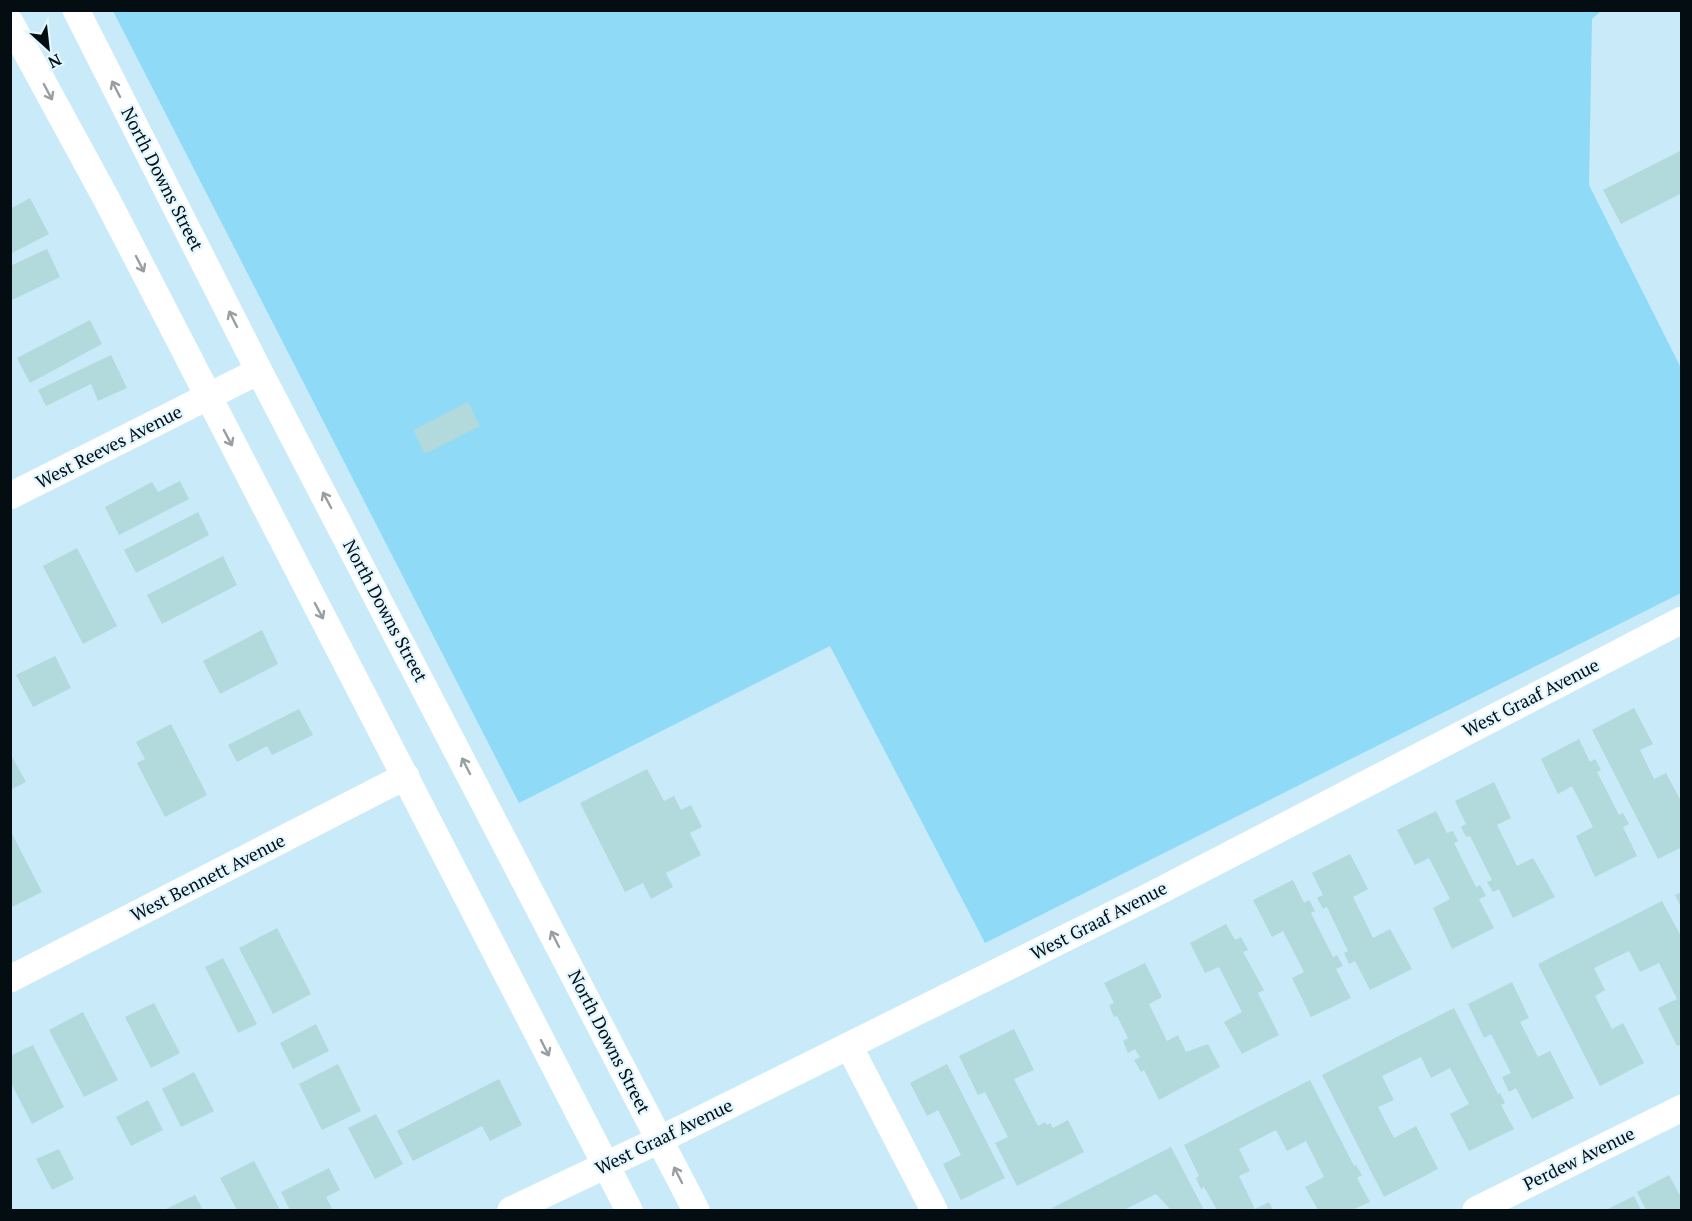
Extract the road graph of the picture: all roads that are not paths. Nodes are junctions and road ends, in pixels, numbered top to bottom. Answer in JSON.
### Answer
{"nodes":[{"id":1,"x":76,"y":10,"type":"edge"},
{"id":2,"x":10,"y":22,"type":"edge"},
{"id":3,"x":259,"y":371,"type":"junction"},
{"id":4,"x":207,"y":397,"type":"junction"},
{"id":5,"x":10,"y":496,"type":"edge"},
{"id":6,"x":1682,"y":620,"type":"edge"},
{"id":7,"x":406,"y":776,"type":"junction"},
{"id":8,"x":10,"y":979,"type":"edge"},
{"id":9,"x":849,"y":1046,"type":"junction"},
{"id":10,"x":1682,"y":1108,"type":"edge"},
{"id":11,"x":659,"y":1140,"type":"junction"},
{"id":12,"x":605,"y":1165,"type":"junction"},
{"id":13,"x":511,"y":1210,"type":"edge"},
{"id":14,"x":628,"y":1210,"type":"edge"},
{"id":15,"x":696,"y":1210,"type":"edge"},
{"id":16,"x":934,"y":1210,"type":"edge"},
{"id":17,"x":1476,"y":1210,"type":"edge"}],
"edges":[{"from":3,"to":1,"type":"street","name":"North Downs Street","one_way":true},
{"from":2,"to":4,"type":"street","one_way":true},
{"from":3,"to":4,"type":"street","name":"West Reeves Avenue"},
{"from":11,"to":3,"type":"street","name":"North Downs Street","one_way":true},
{"from":4,"to":5,"type":"street","name":"West Reeves Avenue"},
{"from":4,"to":7,"type":"street","one_way":true},
{"from":6,"to":9,"type":"street","name":"West Graaf Avenue"},
{"from":7,"to":8,"type":"street","name":"West Bennett Avenue"},
{"from":7,"to":12,"type":"street","one_way":true},
{"from":9,"to":11,"type":"street","name":"West Graaf Avenue"},
{"from":9,"to":16,"type":"street"},
{"from":10,"to":17,"type":"street","name":"Perdew Avenue"},
{"from":11,"to":12,"type":"street","name":"West Graaf Avenue"},
{"from":15,"to":11,"type":"street","name":"North Downs Street","one_way":true},
{"from":12,"to":13,"type":"street","name":"West Graaf Avenue"},
{"from":12,"to":14,"type":"street"}]}
